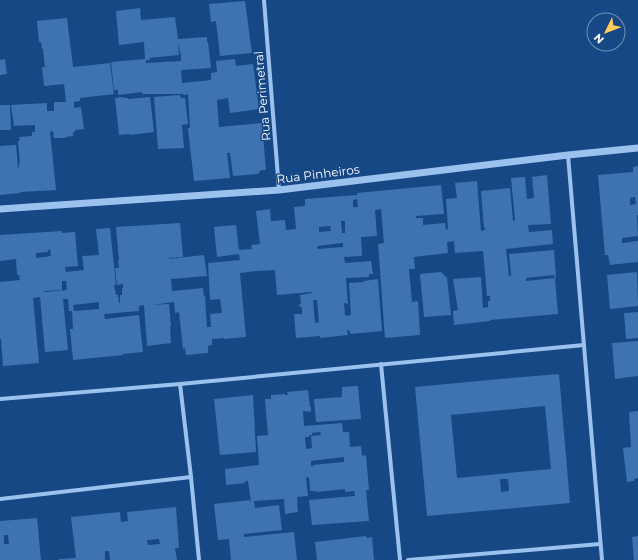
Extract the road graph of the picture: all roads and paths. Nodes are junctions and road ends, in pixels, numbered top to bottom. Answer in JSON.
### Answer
{"nodes":[{"id":1,"x":264,"y":0,"type":"edge"},
{"id":2,"x":638,"y":148,"type":"edge"},
{"id":3,"x":568,"y":155,"type":"junction"},
{"id":4,"x":279,"y":190,"type":"junction"},
{"id":5,"x":0,"y":209,"type":"edge"},
{"id":6,"x":584,"y":345,"type":"junction"},
{"id":7,"x":381,"y":364,"type":"junction"},
{"id":8,"x":180,"y":384,"type":"junction"},
{"id":9,"x":0,"y":398,"type":"edge"},
{"id":10,"x":191,"y":477,"type":"junction"},
{"id":11,"x":0,"y":499,"type":"edge"},
{"id":12,"x":600,"y":544,"type":"junction"},
{"id":13,"x":199,"y":560,"type":"edge"},
{"id":14,"x":400,"y":560,"type":"edge"},
{"id":15,"x":408,"y":560,"type":"edge"},
{"id":16,"x":602,"y":560,"type":"edge"}],
"edges":[{"from":1,"to":4,"type":"street","name":"Rua Perimetral"},
{"from":2,"to":3,"type":"street","name":"Rua Pinheiros"},
{"from":3,"to":4,"type":"street","name":"Rua Pinheiros"},
{"from":3,"to":6,"type":"street"},
{"from":4,"to":5,"type":"street","name":"Rua Pinheiros"},
{"from":6,"to":7,"type":"street"},
{"from":6,"to":12,"type":"street"},
{"from":7,"to":8,"type":"street"},
{"from":7,"to":14,"type":"street"},
{"from":8,"to":9,"type":"street"},
{"from":8,"to":10,"type":"street"},
{"from":10,"to":11,"type":"street"},
{"from":10,"to":13,"type":"street"},
{"from":12,"to":15,"type":"street"},
{"from":12,"to":16,"type":"street"}]}
